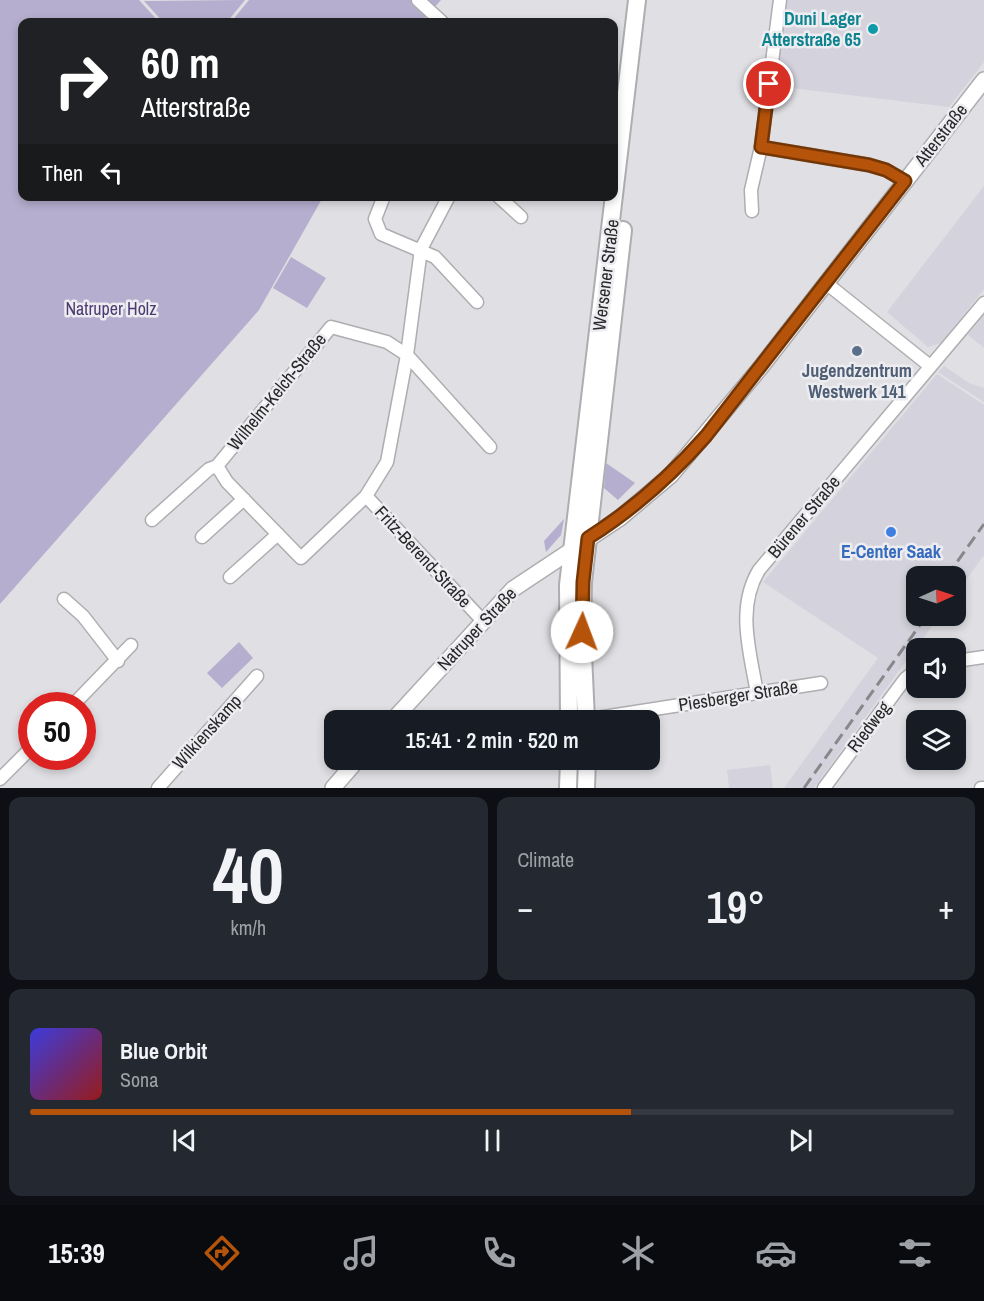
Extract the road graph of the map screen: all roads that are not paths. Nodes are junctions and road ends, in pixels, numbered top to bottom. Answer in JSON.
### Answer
{"nodes":[{"id":1,"x":418,"y":0,"type":"edge"},
{"id":2,"x":637,"y":0,"type":"edge"},
{"id":3,"x":649,"y":0,"type":"edge"},
{"id":4,"x":780,"y":0,"type":"edge"},
{"id":5,"x":438,"y":18,"type":"edge"},
{"id":6,"x":984,"y":80,"type":"edge"},
{"id":7,"x":622,"y":146,"type":"edge"},
{"id":8,"x":761,"y":147,"type":"junction"},
{"id":9,"x":618,"y":178,"type":"edge"},
{"id":10,"x":905,"y":181,"type":"junction"},
{"id":11,"x":618,"y":192,"type":"edge"},
{"id":12,"x":382,"y":201,"type":"edge"},
{"id":13,"x":445,"y":201,"type":"edge"},
{"id":14,"x":503,"y":201,"type":"edge"},
{"id":15,"x":615,"y":201,"type":"edge"},
{"id":16,"x":617,"y":201,"type":"edge"},
{"id":17,"x":752,"y":211,"type":"dead end"},
{"id":18,"x":521,"y":217,"type":"dead end"},
{"id":19,"x":421,"y":249,"type":"junction"},
{"id":20,"x":826,"y":283,"type":"junction"},
{"id":21,"x":477,"y":302,"type":"dead end"},
{"id":22,"x":984,"y":303,"type":"edge"},
{"id":23,"x":407,"y":355,"type":"junction"},
{"id":24,"x":930,"y":366,"type":"junction"},
{"id":25,"x":490,"y":447,"type":"dead end"},
{"id":26,"x":217,"y":466,"type":"junction"},
{"id":27,"x":366,"y":496,"type":"junction"},
{"id":28,"x":244,"y":499,"type":"junction"},
{"id":29,"x":152,"y":520,"type":"dead end"},
{"id":30,"x":278,"y":534,"type":"junction"},
{"id":31,"x":202,"y":537,"type":"dead end"},
{"id":32,"x":588,"y":538,"type":"junction"},
{"id":33,"x":571,"y":549,"type":"junction"},
{"id":34,"x":230,"y":577,"type":"dead end"},
{"id":35,"x":64,"y":599,"type":"dead end"},
{"id":36,"x":483,"y":621,"type":"junction"},
{"id":37,"x":131,"y":645,"type":"dead end"},
{"id":38,"x":984,"y":657,"type":"edge"},
{"id":39,"x":966,"y":660,"type":"edge"},
{"id":40,"x":118,"y":661,"type":"junction"},
{"id":41,"x":257,"y":676,"type":"dead end"},
{"id":42,"x":906,"y":678,"type":"edge"},
{"id":43,"x":820,"y":683,"type":"dead end"},
{"id":44,"x":87,"y":692,"type":"edge"},
{"id":45,"x":757,"y":693,"type":"junction"},
{"id":46,"x":402,"y":710,"type":"edge"},
{"id":47,"x":569,"y":710,"type":"edge"},
{"id":48,"x":585,"y":710,"type":"edge"},
{"id":49,"x":649,"y":710,"type":"edge"},
{"id":50,"x":18,"y":761,"type":"edge"},
{"id":51,"x":349,"y":770,"type":"edge"},
{"id":52,"x":569,"y":770,"type":"edge"},
{"id":53,"x":587,"y":770,"type":"edge"},
{"id":54,"x":0,"y":779,"type":"edge"},
{"id":55,"x":158,"y":788,"type":"edge"},
{"id":56,"x":333,"y":788,"type":"edge"},
{"id":57,"x":568,"y":788,"type":"edge"},
{"id":58,"x":586,"y":788,"type":"edge"},
{"id":59,"x":824,"y":788,"type":"edge"}],
"edges":[{"from":1,"to":5,"type":"street"},
{"from":2,"to":7,"type":"main road","name":"Wersener Straße"},
{"from":3,"to":7,"type":"main road","name":"Wersener Straße"},
{"from":4,"to":8,"type":"street"},
{"from":6,"to":10,"type":"street","name":"Atterstraße"},
{"from":7,"to":9,"type":"main road","name":"Wersener Straße"},
{"from":7,"to":11,"type":"main road","name":"Wersener Straße"},
{"from":8,"to":10,"type":"street"},
{"from":8,"to":17,"type":"street"},
{"from":10,"to":20,"type":"street","name":"Atterstraße"},
{"from":12,"to":19,"type":"street"},
{"from":13,"to":19,"type":"street","name":"Fritz-Berend-Straße"},
{"from":14,"to":18,"type":"street"},
{"from":15,"to":33,"type":"main road","name":"Wersener Straße"},
{"from":16,"to":32,"type":"main road","name":"Wersener Straße"},
{"from":19,"to":21,"type":"street"},
{"from":19,"to":23,"type":"street","name":"Fritz-Berend-Straße"},
{"from":20,"to":24,"type":"street"},
{"from":20,"to":32,"type":"street","name":"Atterstraße"},
{"from":22,"to":24,"type":"street","name":"Bürener Straße"},
{"from":23,"to":25,"type":"street"},
{"from":23,"to":26,"type":"street","name":"Wilhelm-Kelch-Straße"},
{"from":23,"to":27,"type":"street","name":"Fritz-Berend-Straße"},
{"from":24,"to":45,"type":"street","name":"Bürener Straße"},
{"from":26,"to":28,"type":"street","name":"Wilhelm-Kelch-Straße"},
{"from":26,"to":29,"type":"street","name":"Wilhelm-Kelch-Straße"},
{"from":27,"to":30,"type":"street","name":"Wilhelm-Kelch-Straße"},
{"from":27,"to":36,"type":"street","name":"Fritz-Berend-Straße"},
{"from":28,"to":30,"type":"street","name":"Wilhelm-Kelch-Straße"},
{"from":28,"to":31,"type":"street"},
{"from":30,"to":34,"type":"street"},
{"from":32,"to":33,"type":"street","name":"Natruper Straße"},
{"from":32,"to":48,"type":"main road","name":"Wersener Straße"},
{"from":33,"to":36,"type":"street","name":"Natruper Straße"},
{"from":33,"to":47,"type":"main road","name":"Wersener Straße"},
{"from":35,"to":40,"type":"street"},
{"from":36,"to":46,"type":"street","name":"Natruper Straße"},
{"from":37,"to":40,"type":"street"},
{"from":38,"to":39,"type":"street"},
{"from":40,"to":44,"type":"street"},
{"from":41,"to":55,"type":"street","name":"Wilkienskamp"},
{"from":42,"to":59,"type":"street","name":"Riedweg"},
{"from":43,"to":45,"type":"street","name":"Piesberger Straße"},
{"from":45,"to":49,"type":"street","name":"Piesberger Straße"},
{"from":50,"to":54,"type":"street"},
{"from":51,"to":56,"type":"street"},
{"from":52,"to":57,"type":"main road"},
{"from":53,"to":58,"type":"main road"}]}
